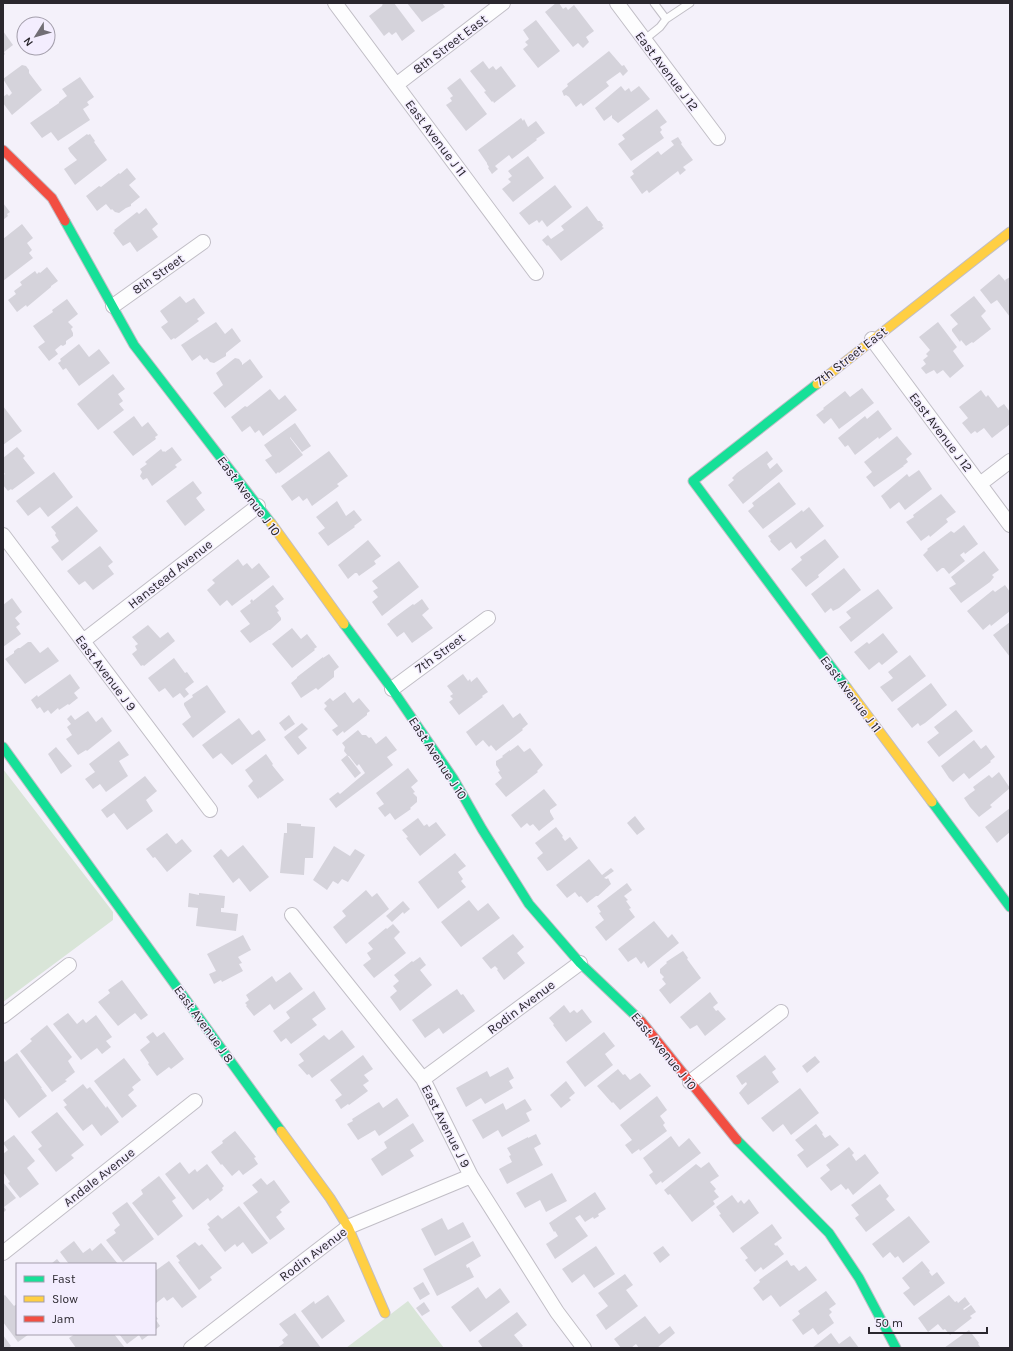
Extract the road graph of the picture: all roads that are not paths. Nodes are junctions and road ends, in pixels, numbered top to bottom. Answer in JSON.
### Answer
{"nodes":[{"id":1,"x":335,"y":3,"type":"edge"},
{"id":2,"x":503,"y":3,"type":"edge"},
{"id":3,"x":617,"y":3,"type":"edge"},
{"id":4,"x":654,"y":3,"type":"edge"},
{"id":5,"x":690,"y":3,"type":"edge"},
{"id":6,"x":666,"y":19,"type":"junction"},
{"id":7,"x":644,"y":40,"type":"junction"},
{"id":8,"x":396,"y":85,"type":"junction"},
{"id":9,"x":718,"y":138,"type":"dead end"},
{"id":10,"x":3,"y":150,"type":"edge"},
{"id":11,"x":1010,"y":232,"type":"edge"},
{"id":12,"x":203,"y":242,"type":"dead end"},
{"id":13,"x":536,"y":273,"type":"dead end"},
{"id":14,"x":113,"y":306,"type":"junction"},
{"id":15,"x":872,"y":339,"type":"junction"},
{"id":16,"x":1010,"y":461,"type":"edge"},
{"id":17,"x":693,"y":481,"type":"joint"},
{"id":18,"x":980,"y":484,"type":"junction"},
{"id":19,"x":258,"y":506,"type":"junction"},
{"id":20,"x":1010,"y":525,"type":"edge"},
{"id":21,"x":3,"y":535,"type":"edge"},
{"id":22,"x":488,"y":618,"type":"dead end"},
{"id":23,"x":83,"y":641,"type":"junction"},
{"id":24,"x":392,"y":689,"type":"junction"},
{"id":25,"x":3,"y":747,"type":"edge"},
{"id":26,"x":210,"y":810,"type":"dead end"},
{"id":27,"x":1010,"y":907,"type":"edge"},
{"id":28,"x":292,"y":915,"type":"dead end"},
{"id":29,"x":580,"y":963,"type":"junction"},
{"id":30,"x":69,"y":965,"type":"dead end"},
{"id":31,"x":781,"y":1012,"type":"dead end"},
{"id":32,"x":3,"y":1016,"type":"edge"},
{"id":33,"x":423,"y":1079,"type":"junction"},
{"id":34,"x":690,"y":1082,"type":"junction"},
{"id":35,"x":195,"y":1101,"type":"dead end"},
{"id":36,"x":471,"y":1176,"type":"junction"},
{"id":37,"x":348,"y":1227,"type":"junction"},
{"id":38,"x":3,"y":1253,"type":"edge"},
{"id":39,"x":385,"y":1313,"type":"dead end"},
{"id":40,"x":191,"y":1348,"type":"edge"},
{"id":41,"x":584,"y":1348,"type":"edge"},
{"id":42,"x":896,"y":1348,"type":"edge"}],
"edges":[{"from":1,"to":8,"type":"street","name":"East Avenue J 11"},
{"from":2,"to":8,"type":"street","name":"8th Street East"},
{"from":3,"to":7,"type":"street","name":"East Avenue J 12"},
{"from":4,"to":6,"type":"lane"},
{"from":5,"to":6,"type":"lane"},
{"from":6,"to":7,"type":"lane"},
{"from":7,"to":9,"type":"street","name":"East Avenue J 12"},
{"from":8,"to":13,"type":"street","name":"East Avenue J 11"},
{"from":10,"to":14,"type":"street","name":"East Avenue J 10"},
{"from":11,"to":15,"type":"street","name":"7th Street East"},
{"from":12,"to":14,"type":"street","name":"8th Street"},
{"from":14,"to":19,"type":"street","name":"East Avenue J 10"},
{"from":15,"to":17,"type":"street","name":"7th Street East"},
{"from":15,"to":18,"type":"street","name":"East Avenue J 12"},
{"from":16,"to":18,"type":"street"},
{"from":17,"to":27,"type":"street","name":"East Avenue J 11"},
{"from":18,"to":20,"type":"street","name":"East Avenue J 12"},
{"from":19,"to":23,"type":"street","name":"Hanstead Avenue"},
{"from":19,"to":24,"type":"street","name":"East Avenue J 10"},
{"from":21,"to":23,"type":"street","name":"East Avenue J 9"},
{"from":22,"to":24,"type":"street","name":"7th Street"},
{"from":23,"to":26,"type":"street","name":"East Avenue J 9"},
{"from":24,"to":29,"type":"street","name":"East Avenue J 10"},
{"from":25,"to":37,"type":"street","name":"East Avenue J 8"},
{"from":28,"to":33,"type":"street","name":"East Avenue J 9"},
{"from":29,"to":33,"type":"street","name":"Rodin Avenue"},
{"from":29,"to":34,"type":"street","name":"East Avenue J 10"},
{"from":30,"to":32,"type":"street"},
{"from":31,"to":34,"type":"street"},
{"from":33,"to":36,"type":"street","name":"East Avenue J 9"},
{"from":34,"to":42,"type":"street","name":"East Avenue J 10"},
{"from":35,"to":38,"type":"street","name":"Andale Avenue"},
{"from":36,"to":37,"type":"street","name":"Rodin Avenue"},
{"from":36,"to":41,"type":"street","name":"East Avenue J 9"},
{"from":37,"to":39,"type":"street","name":"East Avenue J 8"},
{"from":37,"to":40,"type":"street","name":"Rodin Avenue"}]}
